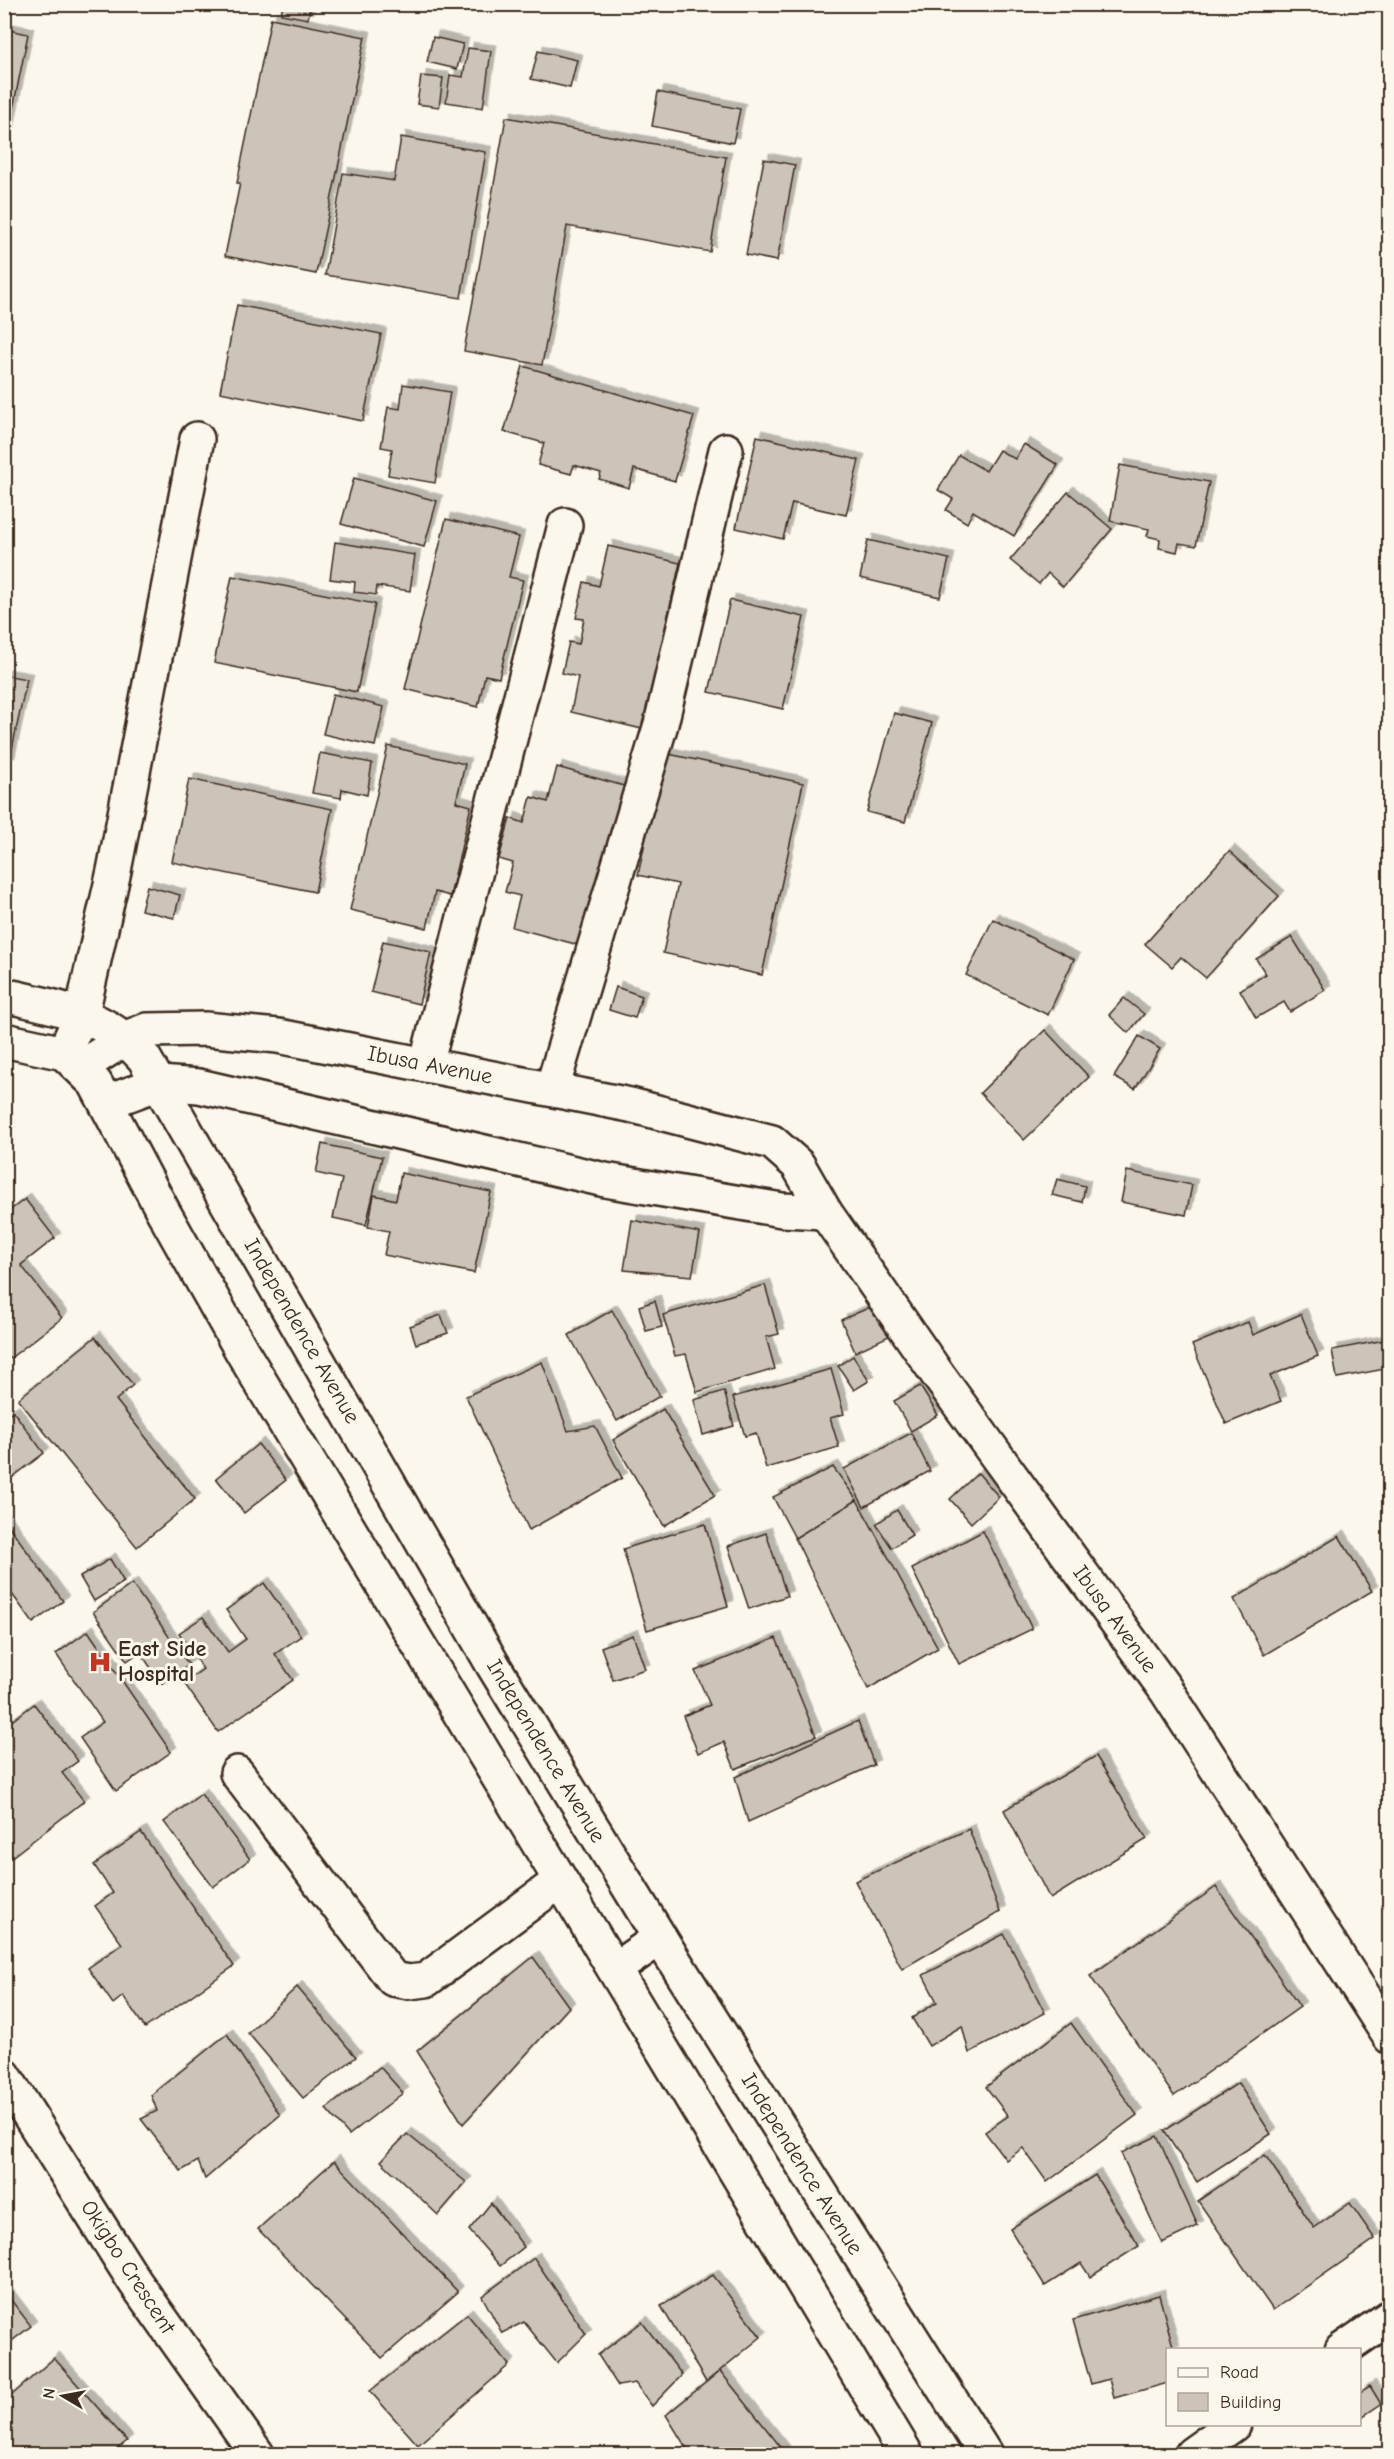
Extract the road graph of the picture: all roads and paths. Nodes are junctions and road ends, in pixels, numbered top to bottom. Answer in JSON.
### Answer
{"nodes":[{"id":1,"x":197,"y":439,"type":"dead end"},
{"id":2,"x":726,"y":450,"type":"dead end"},
{"id":3,"x":565,"y":525,"type":"dead end"},
{"id":4,"x":4,"y":995,"type":"edge"},
{"id":5,"x":82,"y":1013,"type":"junction"},
{"id":6,"x":126,"y":1038,"type":"junction"},
{"id":7,"x":4,"y":1040,"type":"edge"},
{"id":8,"x":72,"y":1060,"type":"junction"},
{"id":9,"x":426,"y":1065,"type":"junction"},
{"id":10,"x":159,"y":1083,"type":"junction"},
{"id":11,"x":552,"y":1089,"type":"junction"},
{"id":12,"x":108,"y":1102,"type":"junction"},
{"id":13,"x":825,"y":1212,"type":"junction"},
{"id":14,"x":237,"y":1773,"type":"dead end"},
{"id":15,"x":560,"y":1881,"type":"junction"},
{"id":16,"x":660,"y":1938,"type":"junction"},
{"id":17,"x":615,"y":1969,"type":"junction"},
{"id":18,"x":1389,"y":2037,"type":"edge"},
{"id":19,"x":4,"y":2075,"type":"edge"},
{"id":20,"x":1389,"y":2317,"type":"edge"},
{"id":21,"x":1343,"y":2348,"type":"edge"},
{"id":22,"x":1231,"y":2426,"type":"edge"},
{"id":23,"x":257,"y":2454,"type":"edge"},
{"id":24,"x":906,"y":2454,"type":"edge"},
{"id":25,"x":985,"y":2454,"type":"edge"},
{"id":26,"x":1192,"y":2454,"type":"edge"}],
"edges":[{"from":1,"to":5,"type":"street"},
{"from":2,"to":11,"type":"street"},
{"from":3,"to":9,"type":"street"},
{"from":4,"to":5,"type":"street"},
{"from":5,"to":6,"type":"street"},
{"from":5,"to":8,"type":"street"},
{"from":6,"to":8,"type":"street","name":"Ibusa Avenue"},
{"from":6,"to":9,"type":"street","name":"Ibusa Avenue"},
{"from":6,"to":10,"type":"street","name":"Independence Avenue"},
{"from":7,"to":8,"type":"street"},
{"from":8,"to":12,"type":"street"},
{"from":9,"to":11,"type":"street","name":"Ibusa Avenue"},
{"from":10,"to":12,"type":"street"},
{"from":10,"to":13,"type":"street"},
{"from":10,"to":16,"type":"street","name":"Independence Avenue"},
{"from":11,"to":13,"type":"street","name":"Ibusa Avenue"},
{"from":12,"to":15,"type":"street"},
{"from":13,"to":18,"type":"street","name":"Ibusa Avenue"},
{"from":14,"to":15,"type":"street"},
{"from":15,"to":17,"type":"street"},
{"from":16,"to":17,"type":"street"},
{"from":16,"to":25,"type":"street","name":"Independence Avenue"},
{"from":17,"to":24,"type":"street"},
{"from":19,"to":23,"type":"street","name":"Okigbo Crescent"},
{"from":20,"to":21,"type":"street"},
{"from":22,"to":26,"type":"street"}]}
